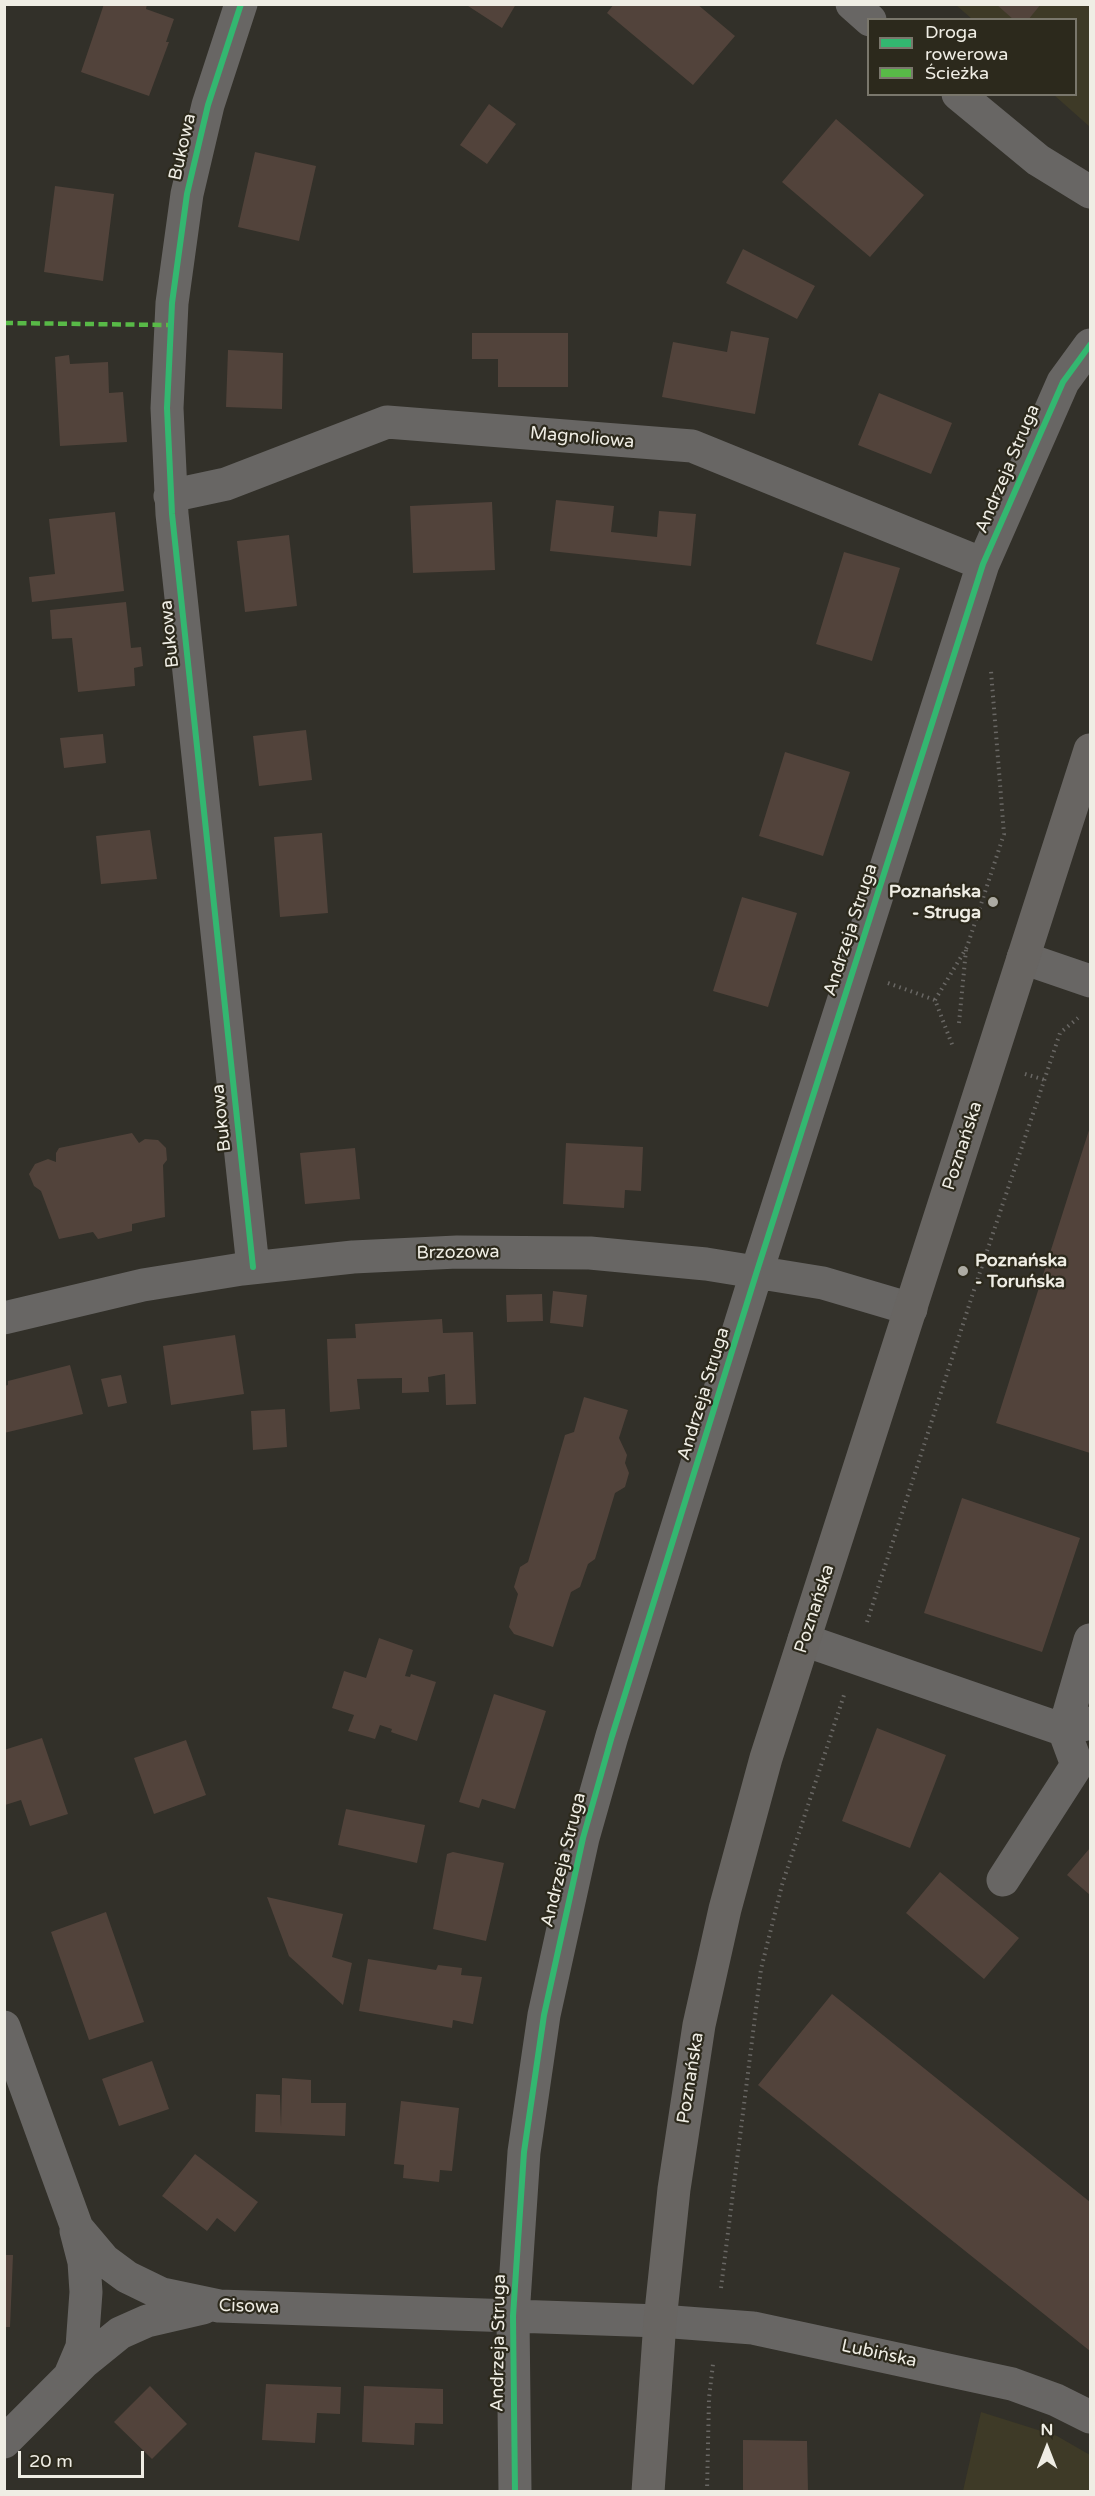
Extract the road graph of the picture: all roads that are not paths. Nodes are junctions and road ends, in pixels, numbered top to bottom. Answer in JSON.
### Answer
{"nodes":[{"id":1,"x":241,"y":4,"type":"edge"},
{"id":2,"x":852,"y":4,"type":"edge"},
{"id":3,"x":868,"y":18,"type":"edge"},
{"id":4,"x":960,"y":96,"type":"edge"},
{"id":5,"x":1090,"y":192,"type":"edge"},
{"id":6,"x":1090,"y":345,"type":"edge"},
{"id":7,"x":170,"y":496,"type":"junction"},
{"id":8,"x":983,"y":564,"type":"junction"},
{"id":9,"x":1090,"y":750,"type":"edge"},
{"id":10,"x":1023,"y":958,"type":"junction"},
{"id":11,"x":1090,"y":981,"type":"edge"},
{"id":12,"x":254,"y":1267,"type":"junction"},
{"id":13,"x":757,"y":1271,"type":"junction"},
{"id":14,"x":911,"y":1309,"type":"junction"},
{"id":15,"x":4,"y":1318,"type":"edge"},
{"id":16,"x":804,"y":1640,"type":"junction"},
{"id":17,"x":1090,"y":1640,"type":"edge"},
{"id":18,"x":1077,"y":1727,"type":"edge"},
{"id":19,"x":1003,"y":1880,"type":"dead end"},
{"id":20,"x":4,"y":2027,"type":"edge"},
{"id":21,"x":72,"y":2219,"type":"junction"},
{"id":22,"x":219,"y":2306,"type":"junction"},
{"id":23,"x":513,"y":2316,"type":"junction"},
{"id":24,"x":660,"y":2321,"type":"junction"},
{"id":25,"x":67,"y":2379,"type":"junction"},
{"id":26,"x":1090,"y":2417,"type":"edge"},
{"id":27,"x":4,"y":2442,"type":"edge"},
{"id":28,"x":515,"y":2492,"type":"edge"},
{"id":29,"x":648,"y":2492,"type":"edge"}],
"edges":[{"from":1,"to":7,"type":"street","name":"Bukowa"},
{"from":2,"to":3,"type":"street"},
{"from":4,"to":5,"type":"street"},
{"from":6,"to":8,"type":"street","name":"Andrzeja Struga"},
{"from":7,"to":8,"type":"street","name":"Magnoliowa"},
{"from":7,"to":12,"type":"street","name":"Bukowa"},
{"from":8,"to":13,"type":"street","name":"Andrzeja Struga"},
{"from":9,"to":10,"type":"main road","name":"Poznańska"},
{"from":10,"to":11,"type":"street"},
{"from":10,"to":14,"type":"main road","name":"Poznańska"},
{"from":12,"to":13,"type":"street","name":"Brzozowa"},
{"from":12,"to":15,"type":"street","name":"Brzozowa"},
{"from":13,"to":14,"type":"street","name":"Brzozowa"},
{"from":13,"to":23,"type":"street","name":"Andrzeja Struga"},
{"from":14,"to":16,"type":"main road","name":"Poznańska"},
{"from":16,"to":18,"type":"street"},
{"from":16,"to":24,"type":"main road","name":"Poznańska"},
{"from":17,"to":18,"type":"street"},
{"from":18,"to":19,"type":"street"},
{"from":20,"to":21,"type":"street","name":"Cisowa"},
{"from":21,"to":22,"type":"street","name":"Cisowa"},
{"from":21,"to":25,"type":"street"},
{"from":22,"to":23,"type":"street","name":"Cisowa"},
{"from":22,"to":25,"type":"street"},
{"from":23,"to":24,"type":"street","name":"Cisowa"},
{"from":23,"to":28,"type":"street","name":"Andrzeja Struga"},
{"from":24,"to":26,"type":"street","name":"Lubińska"},
{"from":24,"to":29,"type":"main road","name":"Poznańska"},
{"from":25,"to":27,"type":"street"}]}
